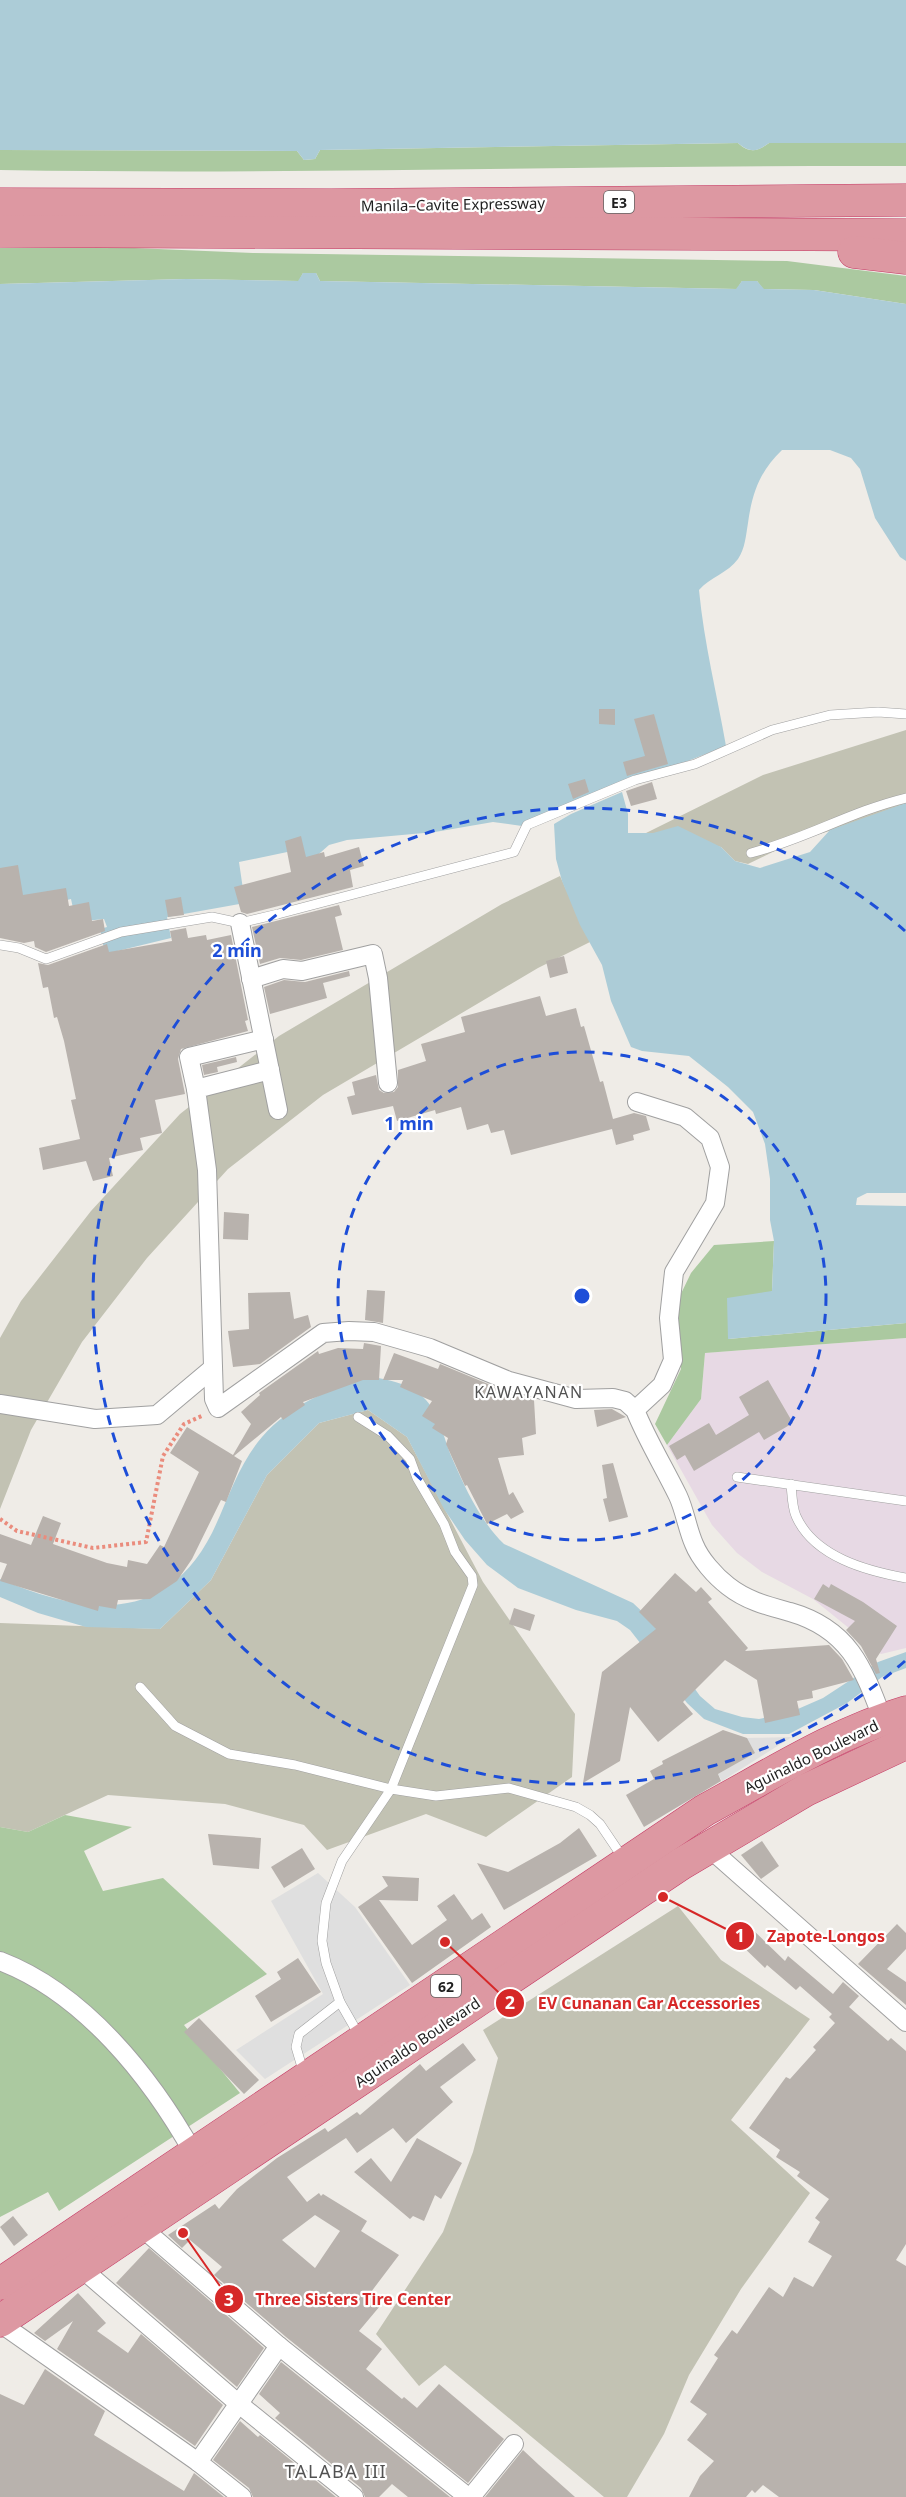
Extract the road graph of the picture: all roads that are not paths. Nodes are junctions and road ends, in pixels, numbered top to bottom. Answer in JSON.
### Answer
{"nodes":[{"id":1,"x":906,"y":200,"type":"edge"},
{"id":2,"x":0,"y":204,"type":"edge"},
{"id":3,"x":0,"y":231,"type":"edge"},
{"id":4,"x":631,"y":235,"type":"junction"},
{"id":5,"x":906,"y":235,"type":"edge"},
{"id":6,"x":906,"y":258,"type":"edge"},
{"id":7,"x":906,"y":714,"type":"edge"},
{"id":8,"x":906,"y":798,"type":"edge"},
{"id":9,"x":751,"y":853,"type":"dead end"},
{"id":10,"x":240,"y":923,"type":"junction"},
{"id":11,"x":0,"y":945,"type":"edge"},
{"id":12,"x":251,"y":978,"type":"junction"},
{"id":13,"x":264,"y":1039,"type":"junction"},
{"id":14,"x":270,"y":1070,"type":"junction"},
{"id":15,"x":388,"y":1083,"type":"dead end"},
{"id":16,"x":196,"y":1089,"type":"junction"},
{"id":17,"x":637,"y":1102,"type":"dead end"},
{"id":18,"x":278,"y":1110,"type":"dead end"},
{"id":19,"x":213,"y":1368,"type":"junction"},
{"id":20,"x":0,"y":1404,"type":"edge"},
{"id":21,"x":635,"y":1410,"type":"junction"},
{"id":22,"x":358,"y":1416,"type":"dead end"},
{"id":23,"x":737,"y":1477,"type":"dead end"},
{"id":24,"x":791,"y":1484,"type":"junction"},
{"id":25,"x":906,"y":1501,"type":"edge"},
{"id":26,"x":906,"y":1578,"type":"edge"},
{"id":27,"x":140,"y":1687,"type":"dead end"},
{"id":28,"x":895,"y":1716,"type":"edge"},
{"id":29,"x":906,"y":1743,"type":"edge"},
{"id":30,"x":391,"y":1790,"type":"junction"},
{"id":31,"x":708,"y":1847,"type":"junction"},
{"id":32,"x":626,"y":1863,"type":"junction"},
{"id":33,"x":0,"y":1961,"type":"edge"},
{"id":34,"x":340,"y":2002,"type":"junction"},
{"id":35,"x":906,"y":2022,"type":"edge"},
{"id":36,"x":363,"y":2042,"type":"junction"},
{"id":37,"x":306,"y":2078,"type":"junction"},
{"id":38,"x":194,"y":2154,"type":"junction"},
{"id":39,"x":141,"y":2227,"type":"junction"},
{"id":40,"x":81,"y":2268,"type":"junction"},
{"id":41,"x":0,"y":2284,"type":"edge"},
{"id":42,"x":0,"y":2322,"type":"edge"},
{"id":43,"x":279,"y":2346,"type":"junction"},
{"id":44,"x":239,"y":2404,"type":"junction"},
{"id":45,"x":514,"y":2444,"type":"dead end"},
{"id":46,"x":198,"y":2462,"type":"junction"},
{"id":47,"x":242,"y":2497,"type":"edge"},
{"id":48,"x":354,"y":2497,"type":"edge"},
{"id":49,"x":470,"y":2497,"type":"edge"}],
"edges":[{"from":1,"to":2,"type":"highway","name":"Manila–Cavite Expressway","number":"E3"},
{"from":3,"to":4,"type":"highway","name":"Manila–Cavite Expressway","number":"E3"},
{"from":4,"to":5,"type":"highway","name":"Manila–Cavite Expressway","number":"E3"},
{"from":4,"to":6,"type":"highway"},
{"from":7,"to":10,"type":"lane"},
{"from":8,"to":9,"type":"lane"},
{"from":10,"to":11,"type":"lane"},
{"from":10,"to":12,"type":"street"},
{"from":12,"to":13,"type":"street"},
{"from":12,"to":15,"type":"street"},
{"from":13,"to":14,"type":"street"},
{"from":13,"to":16,"type":"street"},
{"from":14,"to":16,"type":"street"},
{"from":14,"to":18,"type":"street"},
{"from":16,"to":19,"type":"street"},
{"from":17,"to":21,"type":"street"},
{"from":19,"to":20,"type":"street"},
{"from":19,"to":21,"type":"street"},
{"from":21,"to":28,"type":"street"},
{"from":22,"to":30,"type":"lane"},
{"from":23,"to":24,"type":"lane"},
{"from":24,"to":25,"type":"lane"},
{"from":24,"to":26,"type":"lane"},
{"from":27,"to":30,"type":"lane"},
{"from":28,"to":32,"type":"highway","name":"Aguinaldo Boulevard","number":"62"},
{"from":29,"to":31,"type":"highway","name":"Aguinaldo Boulevard","number":"62"},
{"from":30,"to":32,"type":"lane"},
{"from":30,"to":34,"type":"lane"},
{"from":31,"to":35,"type":"street"},
{"from":31,"to":39,"type":"highway","name":"Aguinaldo Boulevard","number":"62"},
{"from":32,"to":36,"type":"highway","name":"Aguinaldo Boulevard","number":"62"},
{"from":33,"to":38,"type":"street"},
{"from":34,"to":36,"type":"lane"},
{"from":34,"to":37,"type":"lane"},
{"from":36,"to":37,"type":"highway","name":"Aguinaldo Boulevard","number":"62"},
{"from":37,"to":38,"type":"highway","name":"Aguinaldo Boulevard","number":"62"},
{"from":38,"to":41,"type":"highway","name":"Aguinaldo Boulevard","number":"62"},
{"from":39,"to":40,"type":"highway","name":"Aguinaldo Boulevard","number":"62"},
{"from":39,"to":43,"type":"street"},
{"from":40,"to":42,"type":"highway","name":"Aguinaldo Boulevard","number":"62"},
{"from":40,"to":44,"type":"street"},
{"from":42,"to":46,"type":"street"},
{"from":43,"to":44,"type":"street"},
{"from":43,"to":49,"type":"street"},
{"from":44,"to":46,"type":"street"},
{"from":44,"to":48,"type":"street"},
{"from":45,"to":49,"type":"street"},
{"from":46,"to":47,"type":"street"}]}
